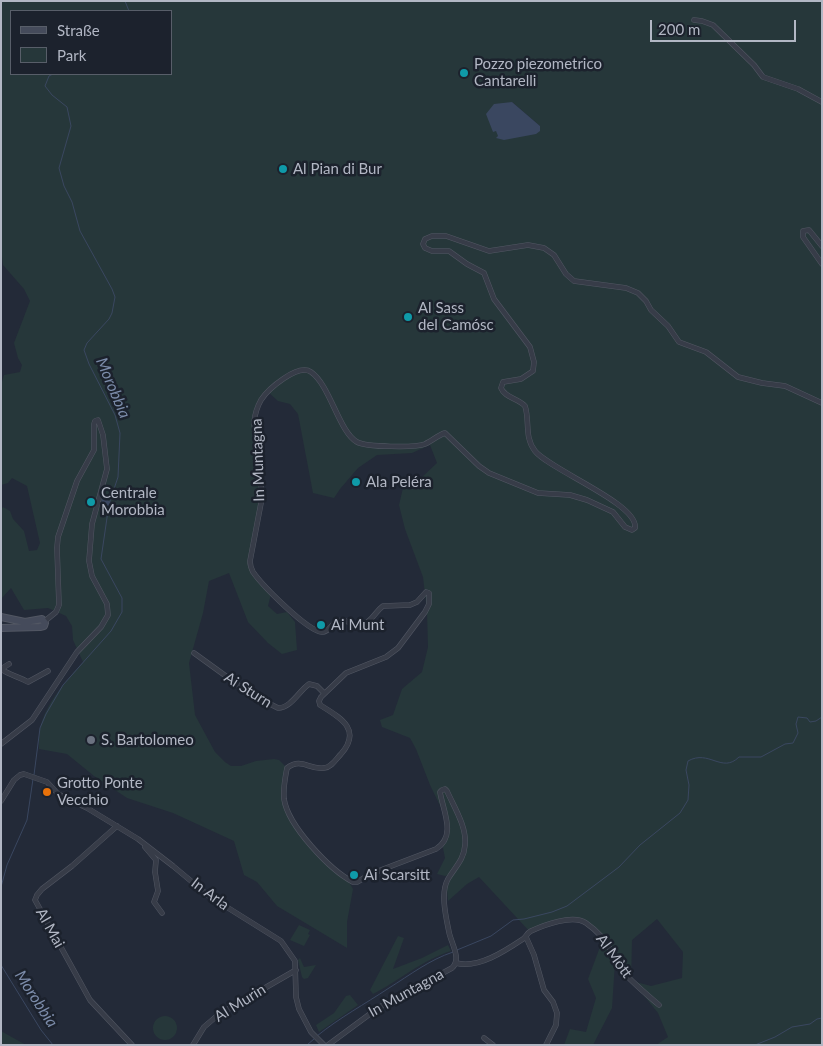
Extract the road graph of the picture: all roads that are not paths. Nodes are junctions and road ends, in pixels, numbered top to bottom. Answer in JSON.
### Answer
{"nodes":[{"id":1,"x":694,"y":20,"type":"dead end"},
{"id":2,"x":822,"y":102,"type":"edge"},
{"id":3,"x":822,"y":246,"type":"edge"},
{"id":4,"x":822,"y":264,"type":"edge"},
{"id":5,"x":822,"y":403,"type":"edge"},
{"id":6,"x":1,"y":617,"type":"edge"},
{"id":7,"x":45,"y":622,"type":"junction"},
{"id":8,"x":1,"y":628,"type":"edge"},
{"id":9,"x":194,"y":653,"type":"dead end"},
{"id":10,"x":10,"y":664,"type":"dead end"},
{"id":11,"x":1,"y":669,"type":"edge"},
{"id":12,"x":48,"y":671,"type":"dead end"},
{"id":13,"x":324,"y":693,"type":"junction"},
{"id":14,"x":1,"y":744,"type":"edge"},
{"id":15,"x":1,"y":800,"type":"edge"},
{"id":16,"x":117,"y":826,"type":"junction"},
{"id":17,"x":143,"y":843,"type":"junction"},
{"id":18,"x":162,"y":913,"type":"dead end"},
{"id":19,"x":526,"y":937,"type":"junction"},
{"id":20,"x":456,"y":963,"type":"junction"},
{"id":21,"x":296,"y":970,"type":"junction"},
{"id":22,"x":659,"y":1006,"type":"dead end"},
{"id":23,"x":484,"y":1038,"type":"dead end"},
{"id":24,"x":132,"y":1045,"type":"edge"},
{"id":25,"x":193,"y":1045,"type":"edge"},
{"id":26,"x":326,"y":1045,"type":"edge"},
{"id":27,"x":493,"y":1045,"type":"edge"},
{"id":28,"x":546,"y":1045,"type":"edge"}],
"edges":[{"from":1,"to":2,"type":"street"},
{"from":3,"to":4,"type":"street"},
{"from":5,"to":13,"type":"street","name":"In Muntagna"},
{"from":6,"to":7,"type":"street"},
{"from":7,"to":8,"type":"street"},
{"from":7,"to":14,"type":"street"},
{"from":9,"to":13,"type":"street","name":"Ai Sturn"},
{"from":10,"to":11,"type":"street"},
{"from":11,"to":12,"type":"street"},
{"from":13,"to":20,"type":"street","name":"In Muntagna"},
{"from":15,"to":16,"type":"street","name":"In Arla"},
{"from":16,"to":17,"type":"street","name":"In Arla"},
{"from":16,"to":24,"type":"street","name":"Al Mai"},
{"from":17,"to":18,"type":"street"},
{"from":17,"to":21,"type":"street","name":"In Arla"},
{"from":19,"to":20,"type":"street","name":"Al Mòtt"},
{"from":19,"to":22,"type":"street","name":"Al Mòtt"},
{"from":19,"to":28,"type":"street"},
{"from":20,"to":26,"type":"street","name":"In Muntagna"},
{"from":21,"to":25,"type":"street","name":"Al Murin"},
{"from":21,"to":26,"type":"street","name":"In Arla"},
{"from":23,"to":27,"type":"street"}]}
